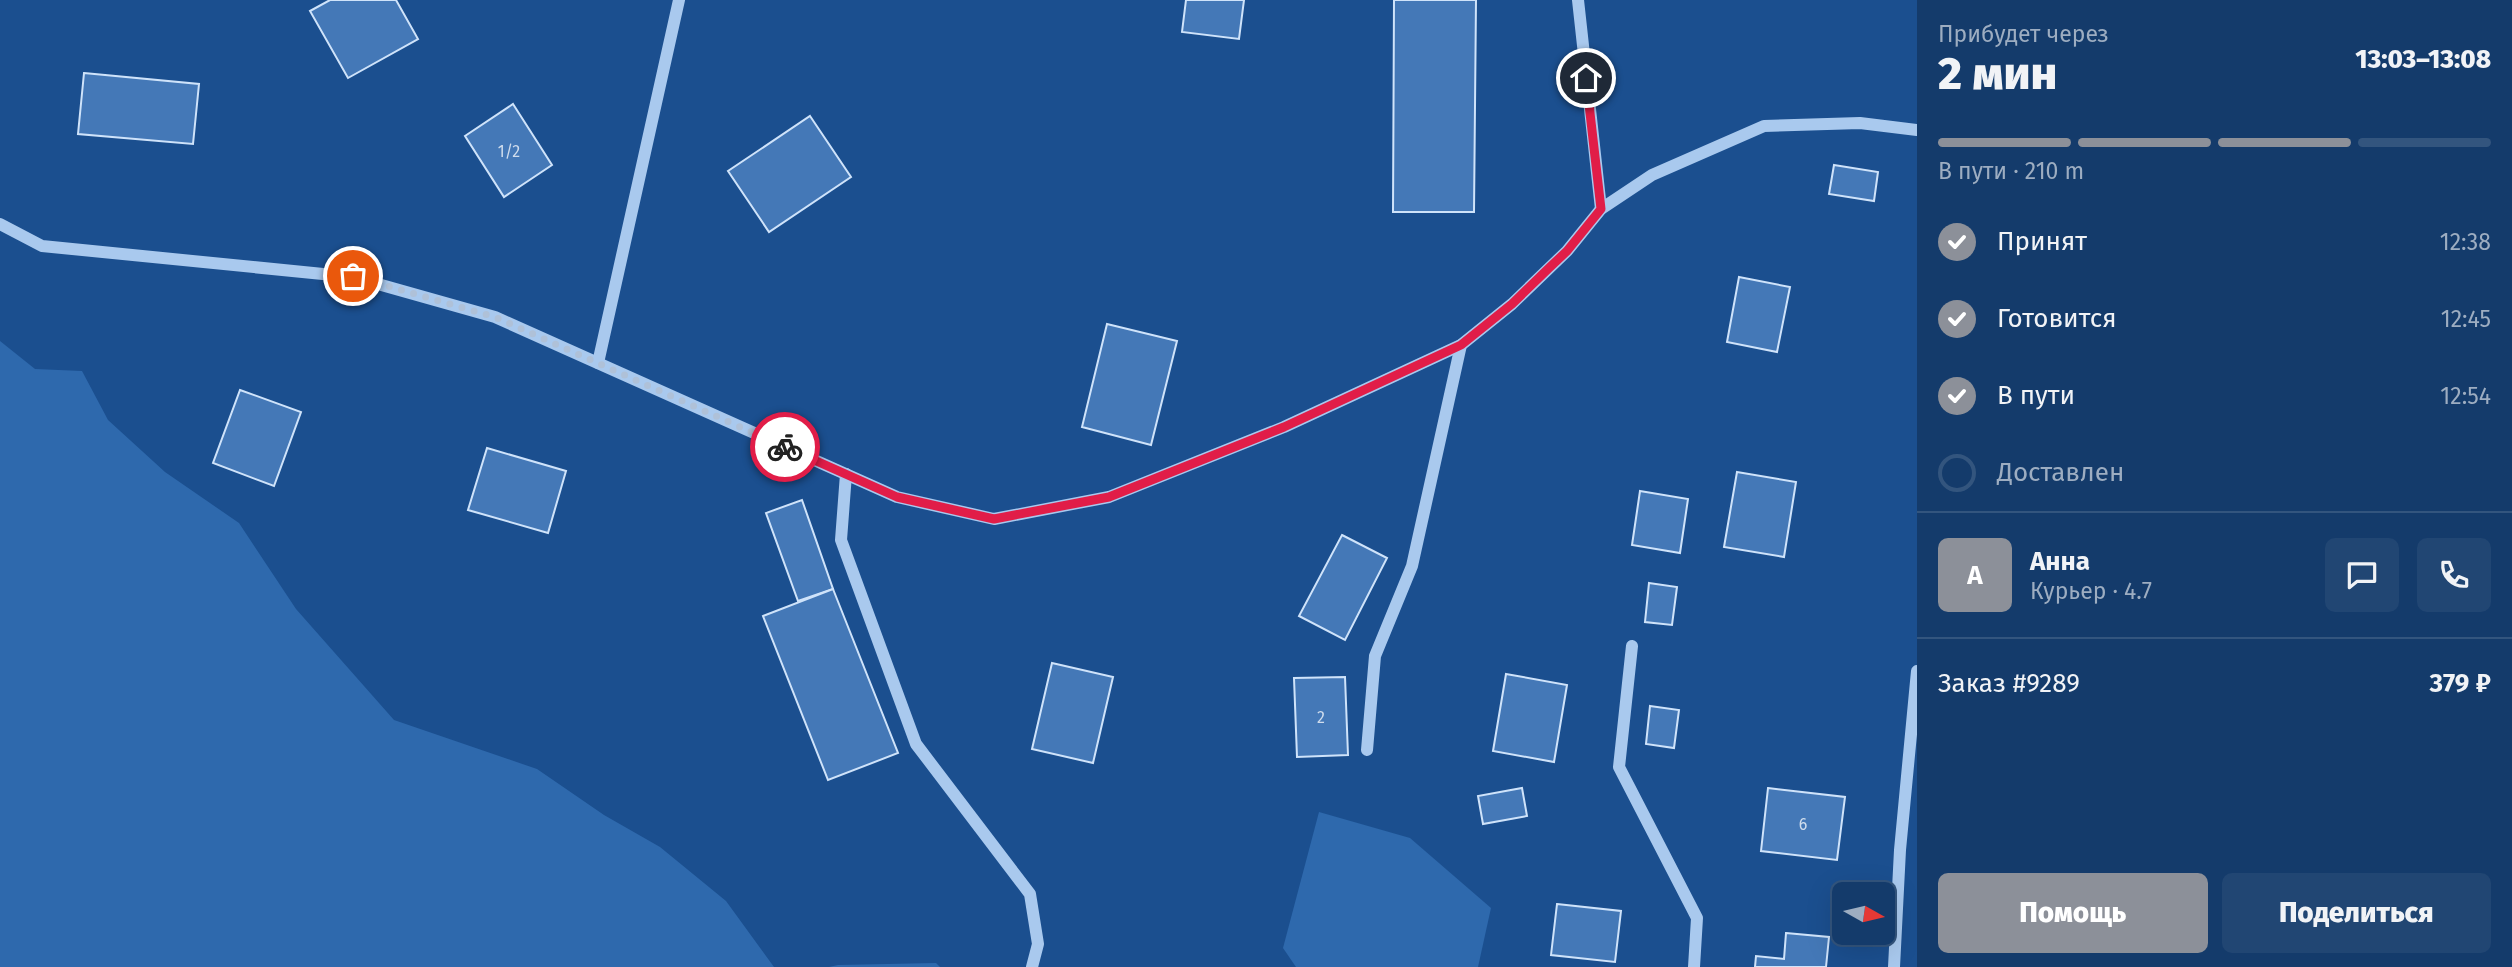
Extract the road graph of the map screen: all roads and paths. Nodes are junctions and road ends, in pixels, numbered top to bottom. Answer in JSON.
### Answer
{"nodes":[{"id":1,"x":679,"y":0,"type":"edge"},
{"id":2,"x":1577,"y":0,"type":"edge"},
{"id":3,"x":1917,"y":130,"type":"edge"},
{"id":4,"x":1601,"y":209,"type":"junction"},
{"id":5,"x":0,"y":224,"type":"edge"},
{"id":6,"x":1461,"y":345,"type":"junction"},
{"id":7,"x":598,"y":363,"type":"junction"},
{"id":8,"x":846,"y":474,"type":"junction"},
{"id":9,"x":1632,"y":646,"type":"dead end"},
{"id":10,"x":1917,"y":671,"type":"edge"},
{"id":11,"x":1367,"y":750,"type":"dead end"},
{"id":12,"x":1032,"y":967,"type":"edge"},
{"id":13,"x":1694,"y":967,"type":"edge"},
{"id":14,"x":1894,"y":967,"type":"edge"}],
"edges":[{"from":1,"to":7,"type":"street"},
{"from":2,"to":4,"type":"street"},
{"from":3,"to":4,"type":"street"},
{"from":4,"to":6,"type":"street"},
{"from":5,"to":7,"type":"street"},
{"from":6,"to":8,"type":"street"},
{"from":6,"to":11,"type":"street"},
{"from":7,"to":8,"type":"street"},
{"from":8,"to":12,"type":"street"},
{"from":9,"to":13,"type":"street"},
{"from":10,"to":14,"type":"street"}]}
